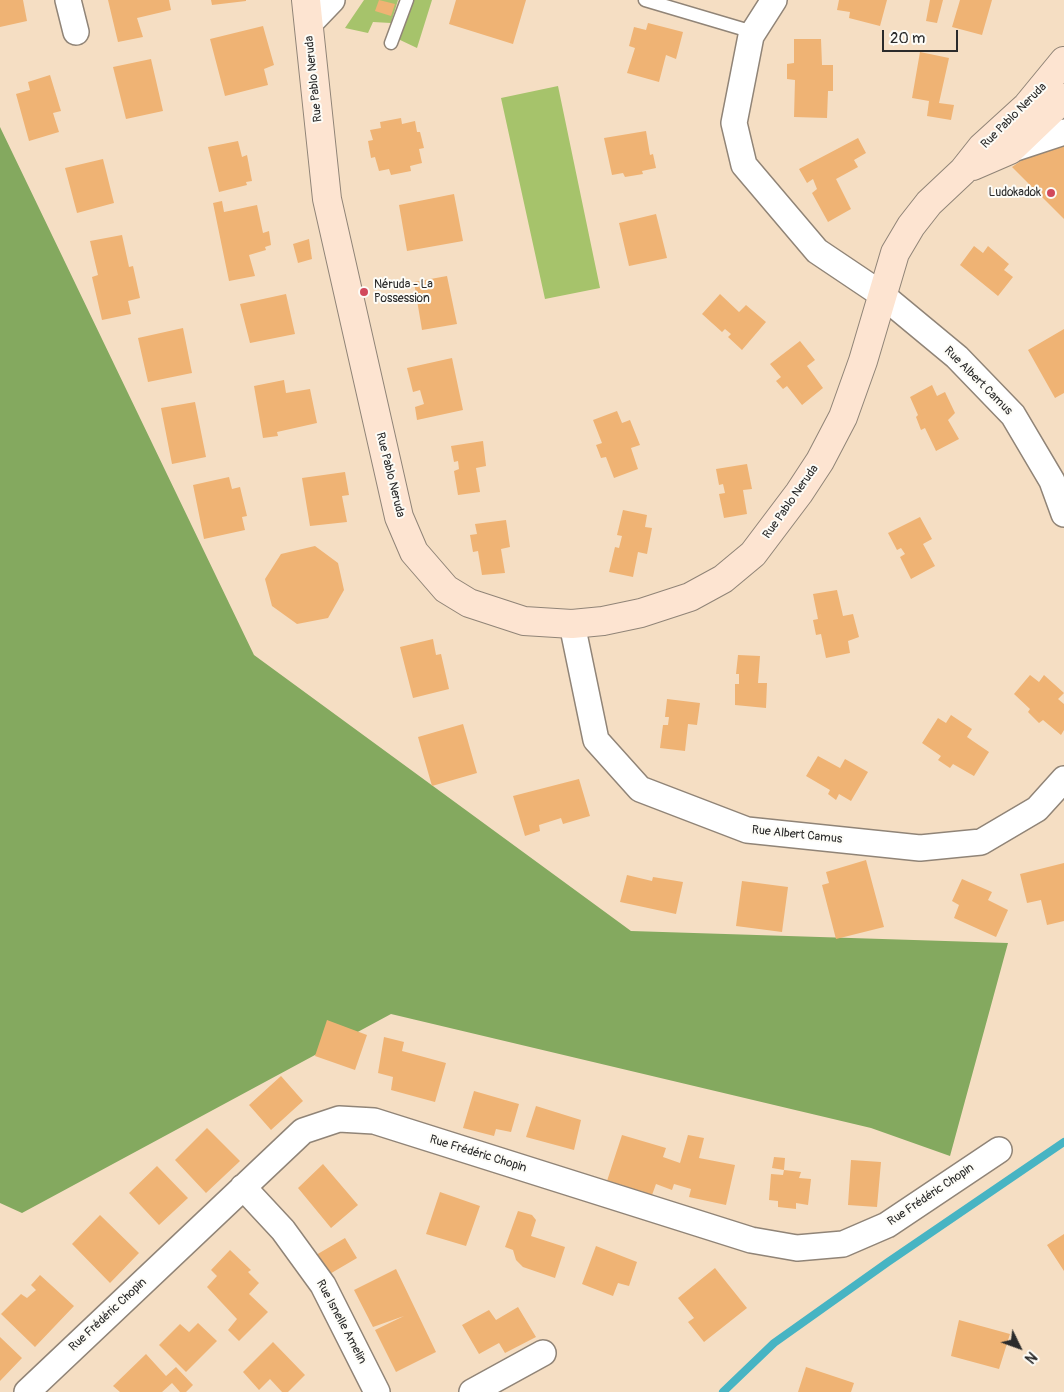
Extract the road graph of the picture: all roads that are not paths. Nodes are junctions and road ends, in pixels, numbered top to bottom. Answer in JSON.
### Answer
{"nodes":[{"id":1,"x":68,"y":0,"type":"edge"},
{"id":2,"x":332,"y":0,"type":"edge"},
{"id":3,"x":407,"y":0,"type":"edge"},
{"id":4,"x":645,"y":0,"type":"edge"},
{"id":5,"x":774,"y":0,"type":"edge"},
{"id":6,"x":307,"y":13,"type":"edge"},
{"id":7,"x":76,"y":32,"type":"dead end"},
{"id":8,"x":754,"y":32,"type":"junction"},
{"id":9,"x":391,"y":43,"type":"dead end"},
{"id":10,"x":1064,"y":61,"type":"edge"},
{"id":11,"x":1064,"y":98,"type":"edge"},
{"id":12,"x":1064,"y":132,"type":"edge"},
{"id":13,"x":1010,"y":150,"type":"junction"},
{"id":14,"x":963,"y":171,"type":"junction"},
{"id":15,"x":882,"y":294,"type":"junction"},
{"id":16,"x":1064,"y":514,"type":"edge"},
{"id":17,"x":572,"y":624,"type":"junction"},
{"id":18,"x":1064,"y":779,"type":"edge"},
{"id":19,"x":999,"y":1150,"type":"dead end"},
{"id":20,"x":243,"y":1187,"type":"junction"},
{"id":21,"x":542,"y":1353,"type":"dead end"},
{"id":22,"x":27,"y":1392,"type":"edge"},
{"id":23,"x":378,"y":1392,"type":"edge"},
{"id":24,"x":472,"y":1392,"type":"edge"}],
"edges":[{"from":1,"to":7,"type":"street"},
{"from":2,"to":6,"type":"street"},
{"from":3,"to":9,"type":"lane"},
{"from":4,"to":8,"type":"lane"},
{"from":5,"to":8,"type":"street","name":"Rue Albert Camus"},
{"from":6,"to":17,"type":"main road","name":"Rue Pablo Neruda"},
{"from":8,"to":15,"type":"street","name":"Rue Albert Camus"},
{"from":10,"to":14,"type":"main road","name":"Rue Pablo Neruda"},
{"from":11,"to":13,"type":"main road","name":"Rue Pablo Neruda"},
{"from":12,"to":13,"type":"street"},
{"from":13,"to":14,"type":"main road","name":"Rue Pablo Neruda"},
{"from":14,"to":15,"type":"main road","name":"Rue Pablo Neruda"},
{"from":15,"to":16,"type":"street","name":"Rue Albert Camus"},
{"from":15,"to":17,"type":"main road","name":"Rue Pablo Neruda"},
{"from":17,"to":18,"type":"street","name":"Rue Albert Camus"},
{"from":19,"to":20,"type":"street","name":"Rue Frédéric Chopin"},
{"from":20,"to":22,"type":"street","name":"Rue Frédéric Chopin"},
{"from":20,"to":23,"type":"street","name":"Rue Isnelle Amelin"},
{"from":21,"to":24,"type":"street"}]}
